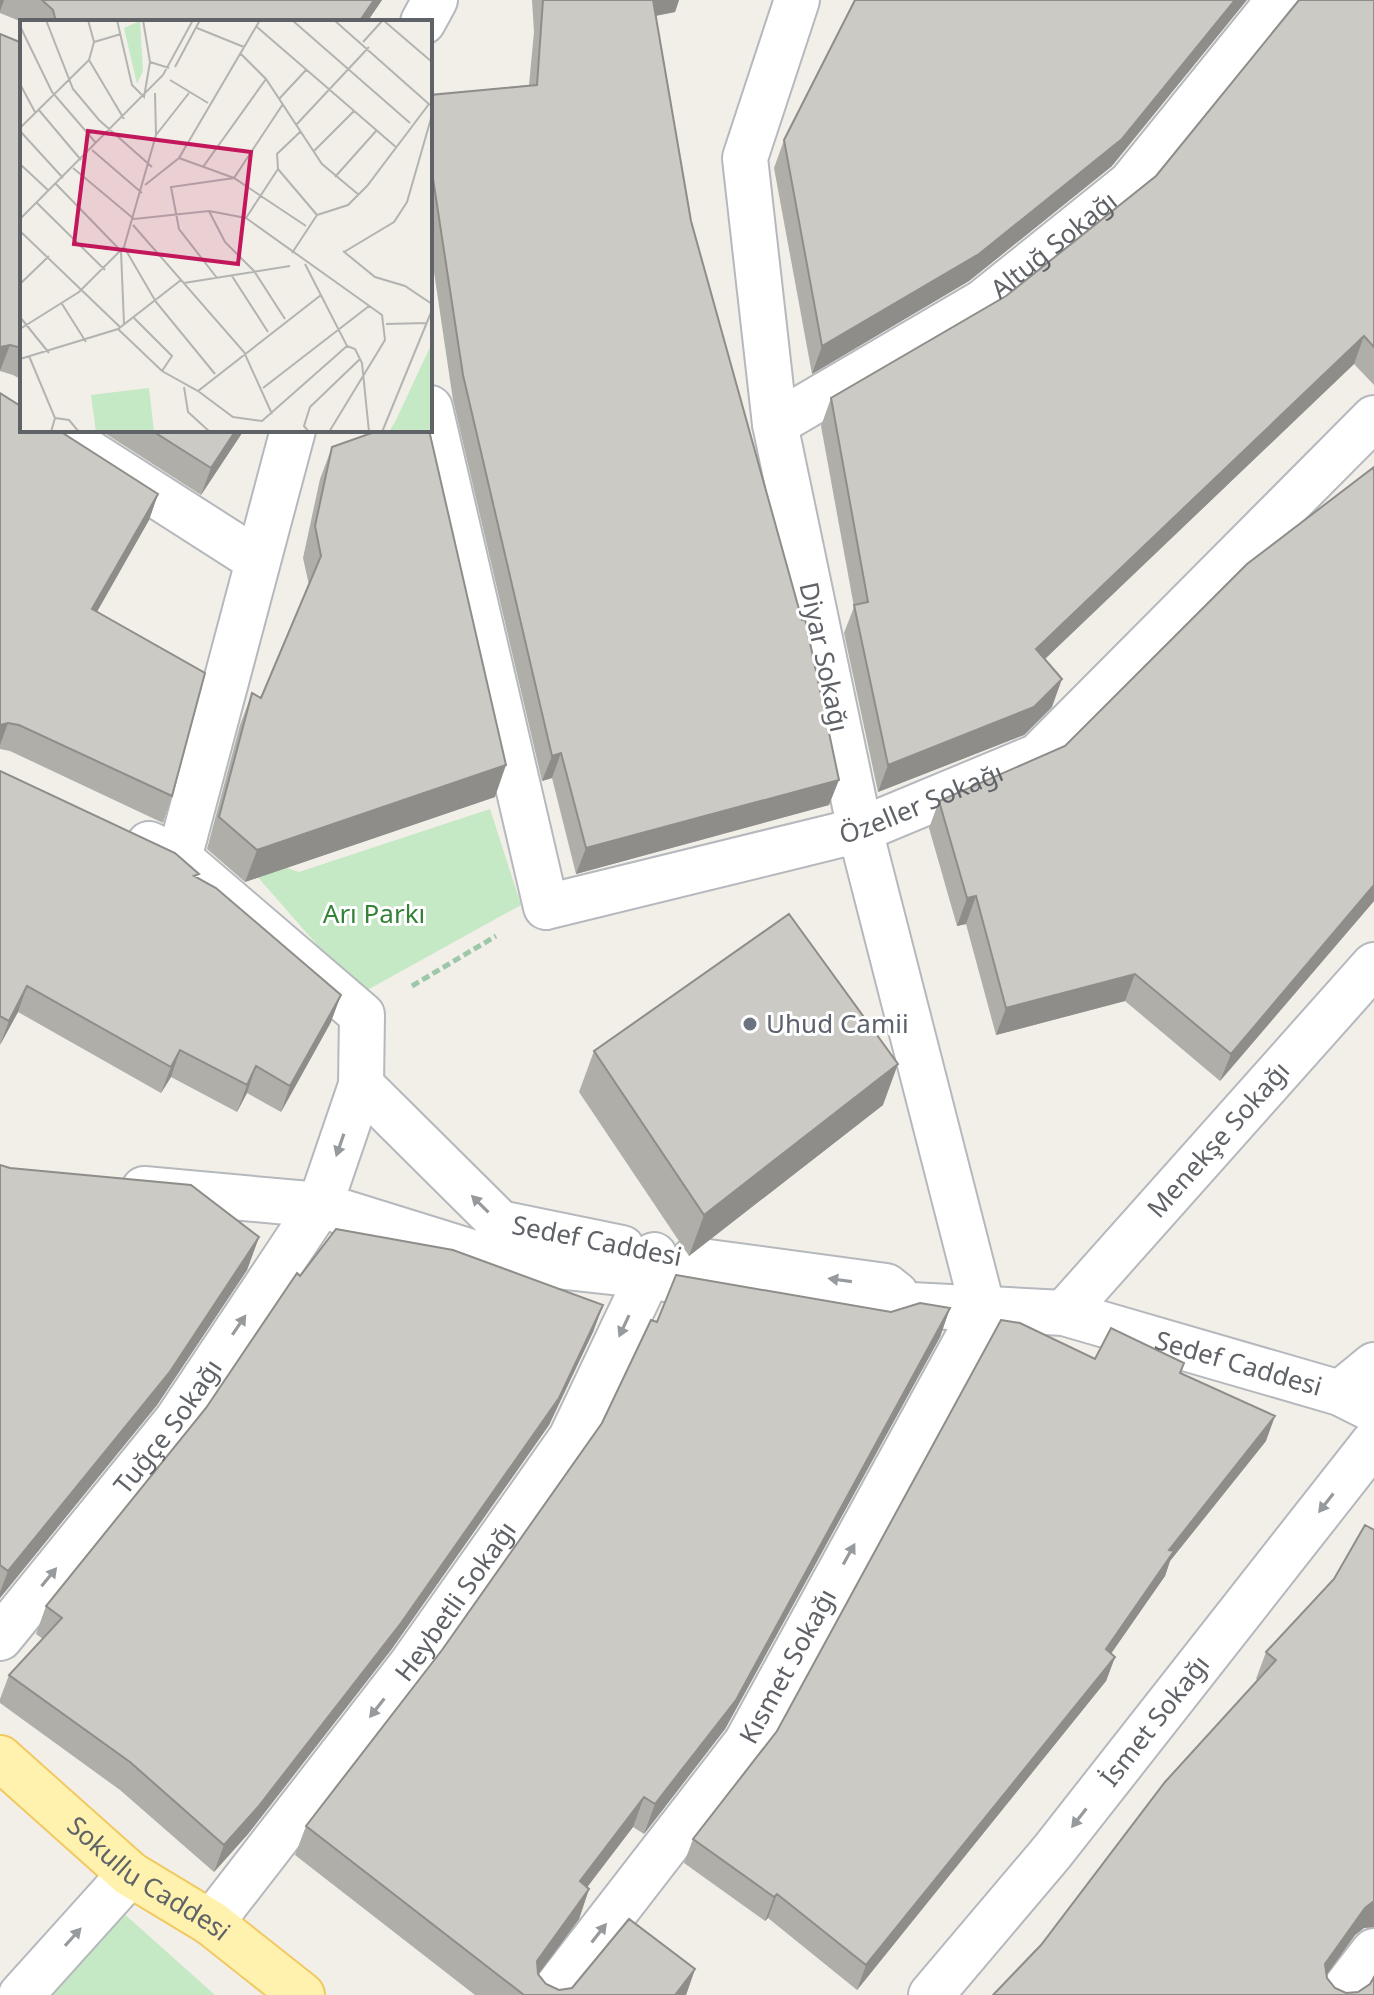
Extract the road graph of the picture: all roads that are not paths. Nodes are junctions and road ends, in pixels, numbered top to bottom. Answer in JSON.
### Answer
{"nodes":[{"id":1,"x":435,"y":0,"type":"edge"},
{"id":2,"x":797,"y":0,"type":"edge"},
{"id":3,"x":1279,"y":0,"type":"edge"},
{"id":4,"x":424,"y":20,"type":"edge"},
{"id":5,"x":432,"y":417,"type":"edge"},
{"id":6,"x":1374,"y":418,"type":"edge"},
{"id":7,"x":775,"y":424,"type":"junction"},
{"id":8,"x":57,"y":432,"type":"edge"},
{"id":9,"x":292,"y":432,"type":"edge"},
{"id":10,"x":257,"y":560,"type":"junction"},
{"id":11,"x":110,"y":826,"type":"edge"},
{"id":12,"x":860,"y":830,"type":"junction"},
{"id":13,"x":179,"y":858,"type":"junction"},
{"id":14,"x":1374,"y":965,"type":"edge"},
{"id":15,"x":361,"y":1085,"type":"junction"},
{"id":16,"x":105,"y":1185,"type":"edge"},
{"id":17,"x":320,"y":1205,"type":"junction"},
{"id":18,"x":651,"y":1265,"type":"junction"},
{"id":19,"x":983,"y":1310,"type":"junction"},
{"id":20,"x":1064,"y":1313,"type":"junction"},
{"id":21,"x":1374,"y":1365,"type":"edge"},
{"id":22,"x":1357,"y":1402,"type":"edge"},
{"id":23,"x":1374,"y":1442,"type":"edge"},
{"id":24,"x":0,"y":1638,"type":"edge"},
{"id":25,"x":0,"y":1758,"type":"edge"},
{"id":26,"x":130,"y":1874,"type":"junction"},
{"id":27,"x":211,"y":1923,"type":"junction"},
{"id":28,"x":1374,"y":1951,"type":"edge"},
{"id":29,"x":21,"y":1995,"type":"edge"},
{"id":30,"x":302,"y":1995,"type":"edge"},
{"id":31,"x":551,"y":1995,"type":"edge"},
{"id":32,"x":931,"y":1995,"type":"edge"},
{"id":33,"x":1340,"y":1995,"type":"edge"}],
"edges":[{"from":1,"to":4,"type":"street"},
{"from":2,"to":7,"type":"street","name":"Diyar Sokağı"},
{"from":3,"to":7,"type":"street","name":"Altuğ Sokağı"},
{"from":5,"to":12,"type":"street","name":"Özeller Sokağı"},
{"from":6,"to":12,"type":"street","name":"Özeller Sokağı"},
{"from":7,"to":12,"type":"street","name":"Diyar Sokağı"},
{"from":8,"to":10,"type":"street"},
{"from":9,"to":10,"type":"street"},
{"from":10,"to":13,"type":"street"},
{"from":11,"to":13,"type":"street"},
{"from":12,"to":19,"type":"street","name":"Diyar Sokağı"},
{"from":13,"to":15,"type":"street"},
{"from":14,"to":20,"type":"street","name":"Menekşe Sokağı"},
{"from":15,"to":17,"type":"street","one_way":true},
{"from":18,"to":15,"type":"street","name":"Sedef Caddesi","one_way":true},
{"from":16,"to":17,"type":"street","name":"Sedef Caddesi"},
{"from":17,"to":18,"type":"street","name":"Sedef Caddesi"},
{"from":24,"to":17,"type":"street","name":"Tuğçe Sokağı","one_way":true},
{"from":18,"to":19,"type":"street","name":"Sedef Caddesi"},
{"from":18,"to":27,"type":"street","name":"Heybetli Sokağı","one_way":true},
{"from":19,"to":20,"type":"street","name":"Sedef Caddesi"},
{"from":31,"to":19,"type":"street","name":"Kısmet Sokağı","one_way":true},
{"from":20,"to":22,"type":"street","name":"Sedef Caddesi"},
{"from":21,"to":22,"type":"street"},
{"from":23,"to":32,"type":"street","name":"İsmet Sokağı","one_way":true},
{"from":25,"to":26,"type":"main road","name":"Sokullu Caddesi"},
{"from":26,"to":27,"type":"main road","name":"Sokullu Caddesi"},
{"from":29,"to":26,"type":"street","one_way":true},
{"from":27,"to":30,"type":"main road","name":"Sokullu Caddesi"},
{"from":28,"to":33,"type":"street"}]}
